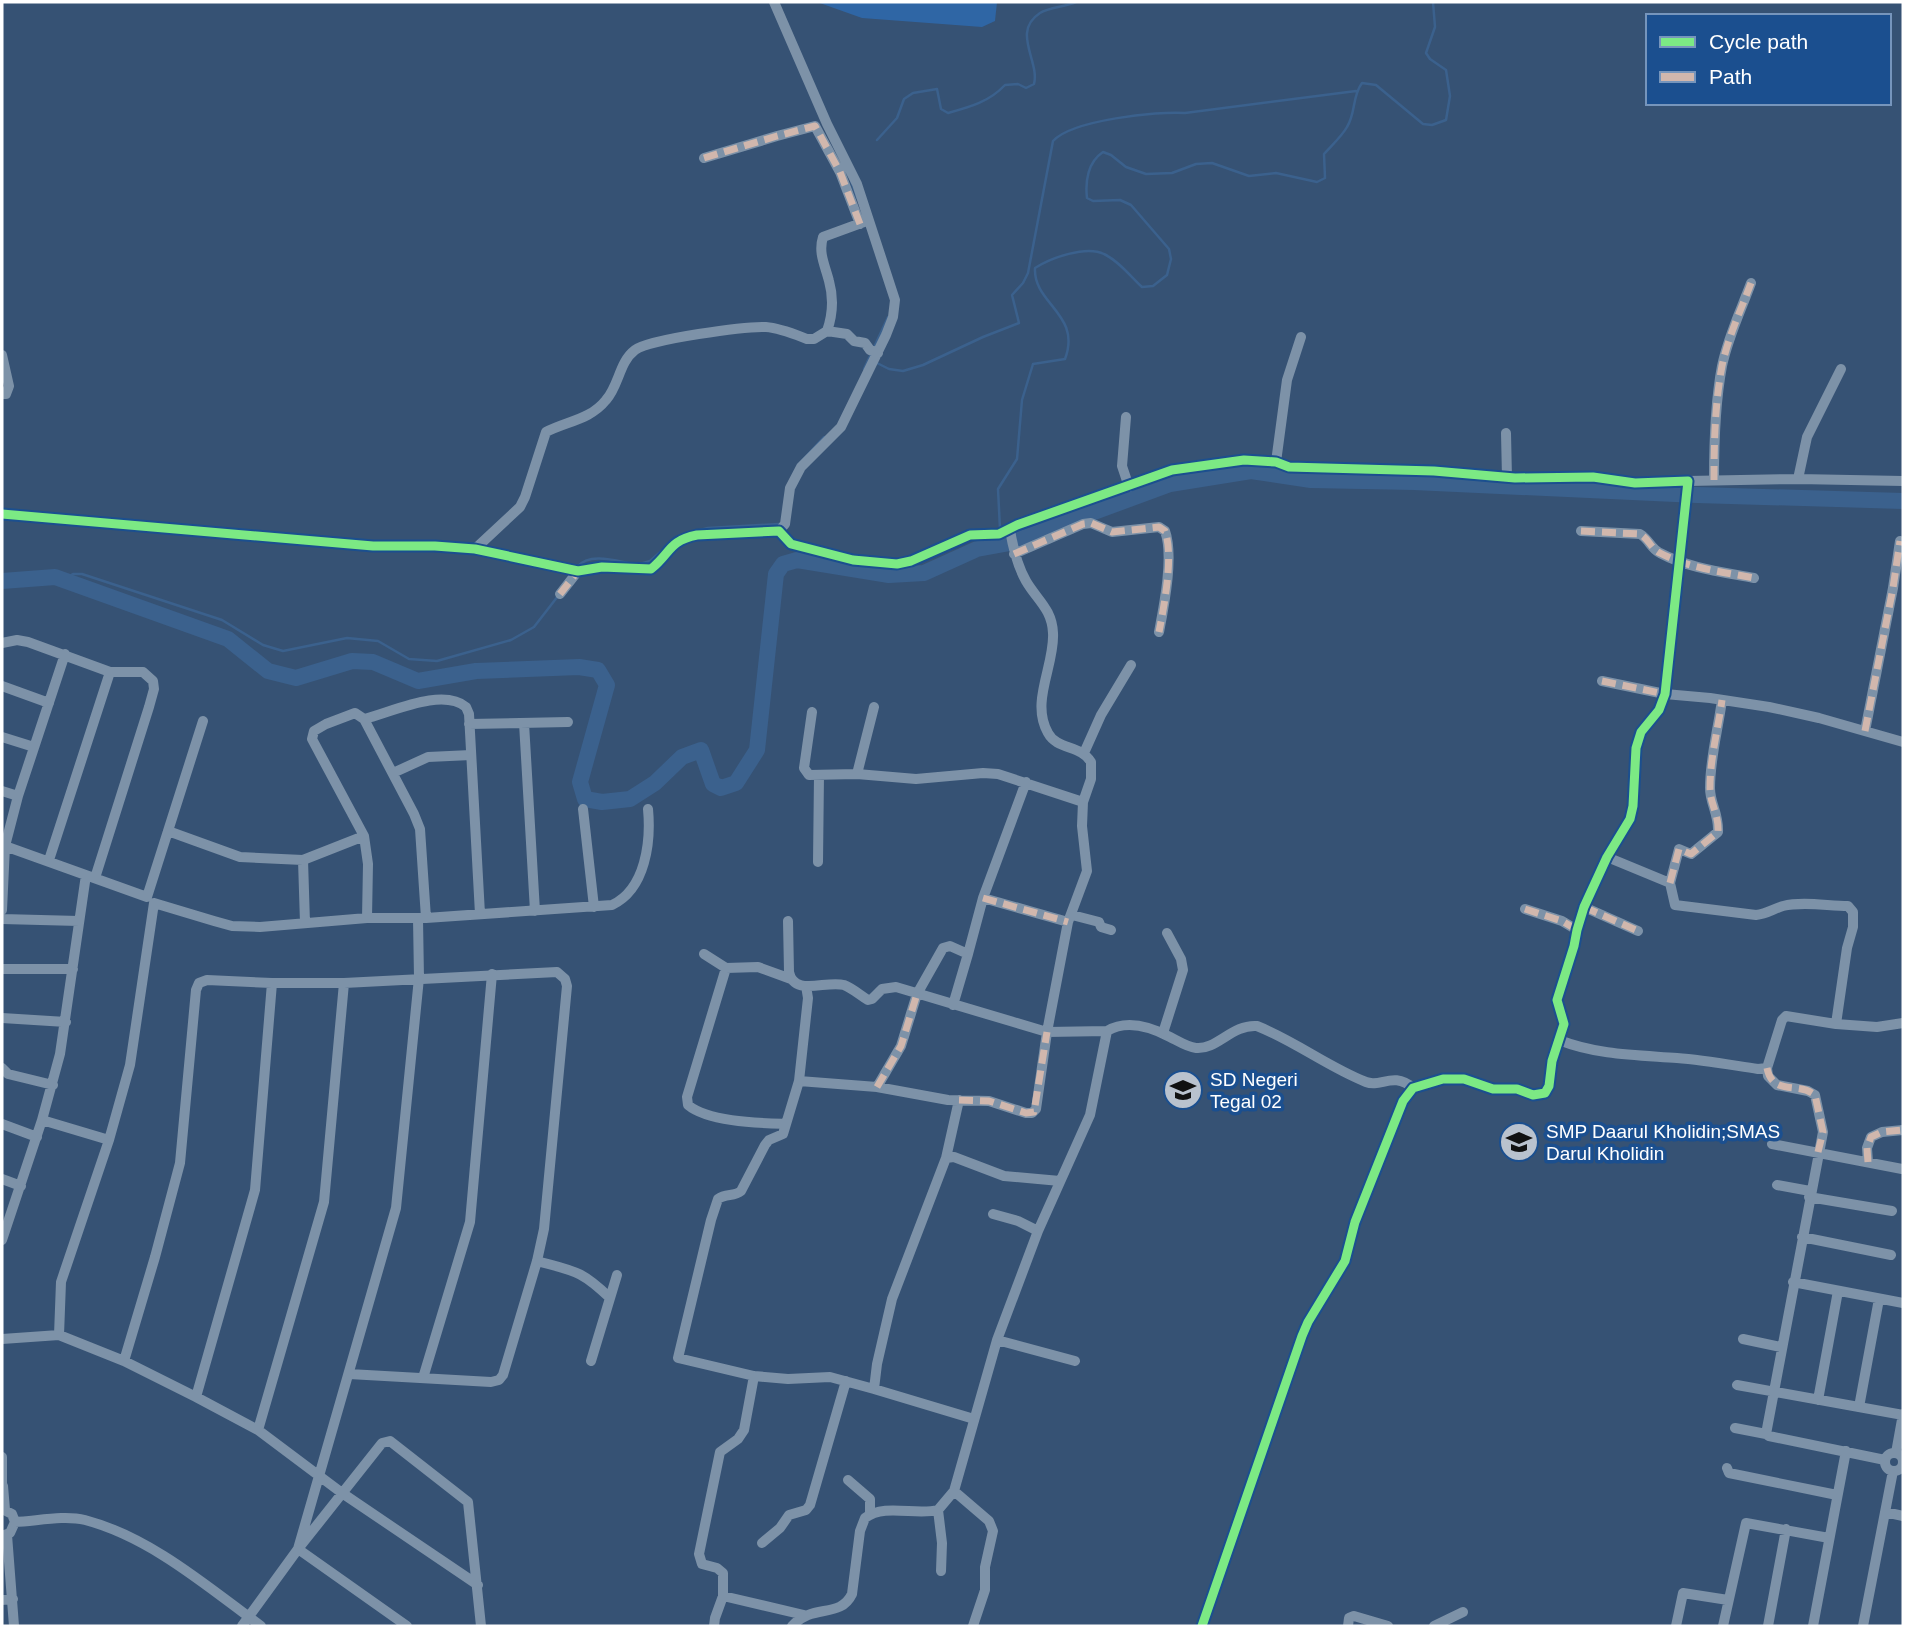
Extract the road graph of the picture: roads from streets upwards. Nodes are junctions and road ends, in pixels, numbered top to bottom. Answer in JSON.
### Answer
{"nodes":[{"id":1,"x":774,"y":2,"type":"edge"},
{"id":2,"x":704,"y":158,"type":"dead end"},
{"id":3,"x":865,"y":222,"type":"junction"},
{"id":4,"x":1751,"y":283,"type":"dead end"},
{"id":5,"x":827,"y":331,"type":"junction"},
{"id":6,"x":1301,"y":337,"type":"dead end"},
{"id":7,"x":874,"y":351,"type":"junction"},
{"id":8,"x":2,"y":355,"type":"edge"},
{"id":9,"x":1840,"y":369,"type":"dead end"},
{"id":10,"x":2,"y":394,"type":"edge"},
{"id":11,"x":1126,"y":417,"type":"dead end"},
{"id":12,"x":1506,"y":433,"type":"dead end"},
{"id":13,"x":1276,"y":462,"type":"junction"},
{"id":14,"x":1507,"y":478,"type":"junction"},
{"id":15,"x":1798,"y":479,"type":"junction"},
{"id":16,"x":1714,"y":480,"type":"junction"},
{"id":17,"x":1903,"y":481,"type":"edge"},
{"id":18,"x":1688,"y":485,"type":"junction"},
{"id":19,"x":1129,"y":487,"type":"junction"},
{"id":20,"x":2,"y":514,"type":"edge"},
{"id":21,"x":1010,"y":530,"type":"junction"},
{"id":22,"x":779,"y":531,"type":"junction"},
{"id":23,"x":1581,"y":531,"type":"dead end"},
{"id":24,"x":1900,"y":541,"type":"dead end"},
{"id":25,"x":475,"y":550,"type":"junction"},
{"id":26,"x":1014,"y":554,"type":"junction"},
{"id":27,"x":1680,"y":562,"type":"junction"},
{"id":28,"x":575,"y":570,"type":"junction"},
{"id":29,"x":1754,"y":578,"type":"dead end"},
{"id":30,"x":560,"y":594,"type":"dead end"},
{"id":31,"x":1159,"y":632,"type":"dead end"},
{"id":32,"x":2,"y":643,"type":"edge"},
{"id":33,"x":65,"y":654,"type":"junction"},
{"id":34,"x":1131,"y":666,"type":"dead end"},
{"id":35,"x":110,"y":672,"type":"junction"},
{"id":36,"x":1602,"y":681,"type":"dead end"},
{"id":37,"x":2,"y":687,"type":"edge"},
{"id":38,"x":1665,"y":694,"type":"junction"},
{"id":39,"x":1722,"y":700,"type":"junction"},
{"id":40,"x":49,"y":703,"type":"junction"},
{"id":41,"x":874,"y":707,"type":"dead end"},
{"id":42,"x":812,"y":712,"type":"dead end"},
{"id":43,"x":364,"y":719,"type":"junction"},
{"id":44,"x":203,"y":721,"type":"dead end"},
{"id":45,"x":568,"y":722,"type":"dead end"},
{"id":46,"x":524,"y":723,"type":"junction"},
{"id":47,"x":469,"y":724,"type":"junction"},
{"id":48,"x":1865,"y":731,"type":"junction"},
{"id":49,"x":2,"y":737,"type":"edge"},
{"id":50,"x":1903,"y":742,"type":"edge"},
{"id":51,"x":34,"y":747,"type":"junction"},
{"id":52,"x":1084,"y":753,"type":"junction"},
{"id":53,"x":471,"y":755,"type":"junction"},
{"id":54,"x":393,"y":774,"type":"junction"},
{"id":55,"x":857,"y":774,"type":"junction"},
{"id":56,"x":819,"y":775,"type":"junction"},
{"id":57,"x":1026,"y":782,"type":"junction"},
{"id":58,"x":2,"y":791,"type":"edge"},
{"id":59,"x":18,"y":796,"type":"junction"},
{"id":60,"x":1083,"y":802,"type":"junction"},
{"id":61,"x":649,"y":808,"type":"dead end"},
{"id":62,"x":583,"y":809,"type":"dead end"},
{"id":63,"x":168,"y":831,"type":"junction"},
{"id":64,"x":364,"y":836,"type":"junction"},
{"id":65,"x":3,"y":846,"type":"edge"},
{"id":66,"x":1607,"y":857,"type":"junction"},
{"id":67,"x":49,"y":860,"type":"junction"},
{"id":68,"x":303,"y":860,"type":"junction"},
{"id":69,"x":818,"y":862,"type":"dead end"},
{"id":70,"x":91,"y":877,"type":"junction"},
{"id":71,"x":1670,"y":883,"type":"junction"},
{"id":72,"x":983,"y":898,"type":"junction"},
{"id":73,"x":150,"y":900,"type":"junction"},
{"id":74,"x":594,"y":907,"type":"junction"},
{"id":75,"x":1584,"y":907,"type":"junction"},
{"id":76,"x":1525,"y":909,"type":"dead end"},
{"id":77,"x":2,"y":910,"type":"edge"},
{"id":78,"x":535,"y":911,"type":"junction"},
{"id":79,"x":480,"y":914,"type":"junction"},
{"id":80,"x":367,"y":918,"type":"junction"},
{"id":81,"x":2,"y":919,"type":"edge"},
{"id":82,"x":422,"y":919,"type":"junction"},
{"id":83,"x":1070,"y":919,"type":"junction"},
{"id":84,"x":79,"y":921,"type":"junction"},
{"id":85,"x":788,"y":921,"type":"dead end"},
{"id":86,"x":304,"y":923,"type":"junction"},
{"id":87,"x":1111,"y":930,"type":"dead end"},
{"id":88,"x":1577,"y":930,"type":"junction"},
{"id":89,"x":1638,"y":931,"type":"dead end"},
{"id":90,"x":1167,"y":933,"type":"dead end"},
{"id":91,"x":704,"y":954,"type":"dead end"},
{"id":92,"x":968,"y":954,"type":"junction"},
{"id":93,"x":726,"y":968,"type":"junction"},
{"id":94,"x":2,"y":969,"type":"edge"},
{"id":95,"x":73,"y":969,"type":"junction"},
{"id":96,"x":492,"y":974,"type":"junction"},
{"id":97,"x":419,"y":978,"type":"junction"},
{"id":98,"x":791,"y":979,"type":"junction"},
{"id":99,"x":272,"y":983,"type":"junction"},
{"id":100,"x":344,"y":983,"type":"junction"},
{"id":101,"x":806,"y":986,"type":"junction"},
{"id":102,"x":917,"y":994,"type":"junction"},
{"id":103,"x":953,"y":1005,"type":"junction"},
{"id":104,"x":2,"y":1018,"type":"edge"},
{"id":105,"x":66,"y":1022,"type":"junction"},
{"id":106,"x":1903,"y":1023,"type":"edge"},
{"id":107,"x":1836,"y":1024,"type":"junction"},
{"id":108,"x":1107,"y":1031,"type":"junction"},
{"id":109,"x":1047,"y":1032,"type":"junction"},
{"id":110,"x":1163,"y":1033,"type":"junction"},
{"id":111,"x":1559,"y":1040,"type":"junction"},
{"id":112,"x":2,"y":1068,"type":"edge"},
{"id":113,"x":1767,"y":1068,"type":"junction"},
{"id":114,"x":799,"y":1081,"type":"junction"},
{"id":115,"x":53,"y":1085,"type":"junction"},
{"id":116,"x":877,"y":1087,"type":"junction"},
{"id":117,"x":1413,"y":1088,"type":"junction"},
{"id":118,"x":959,"y":1100,"type":"junction"},
{"id":119,"x":42,"y":1120,"type":"junction"},
{"id":120,"x":2,"y":1124,"type":"edge"},
{"id":121,"x":786,"y":1124,"type":"junction"},
{"id":122,"x":1903,"y":1130,"type":"edge"},
{"id":123,"x":37,"y":1137,"type":"junction"},
{"id":124,"x":109,"y":1140,"type":"junction"},
{"id":125,"x":1772,"y":1144,"type":"dead end"},
{"id":126,"x":1818,"y":1152,"type":"junction"},
{"id":127,"x":946,"y":1158,"type":"junction"},
{"id":128,"x":1868,"y":1162,"type":"junction"},
{"id":129,"x":1902,"y":1169,"type":"edge"},
{"id":130,"x":2,"y":1179,"type":"edge"},
{"id":131,"x":1060,"y":1181,"type":"junction"},
{"id":132,"x":1777,"y":1185,"type":"dead end"},
{"id":133,"x":21,"y":1186,"type":"junction"},
{"id":134,"x":1810,"y":1194,"type":"junction"},
{"id":135,"x":1892,"y":1211,"type":"dead end"},
{"id":136,"x":993,"y":1214,"type":"dead end"},
{"id":137,"x":5,"y":1219,"type":"edge"},
{"id":138,"x":1038,"y":1231,"type":"junction"},
{"id":139,"x":1802,"y":1237,"type":"junction"},
{"id":140,"x":2,"y":1239,"type":"edge"},
{"id":141,"x":1891,"y":1255,"type":"dead end"},
{"id":142,"x":537,"y":1261,"type":"junction"},
{"id":143,"x":617,"y":1275,"type":"dead end"},
{"id":144,"x":1793,"y":1282,"type":"junction"},
{"id":145,"x":1838,"y":1291,"type":"junction"},
{"id":146,"x":610,"y":1298,"type":"junction"},
{"id":147,"x":1879,"y":1298,"type":"junction"},
{"id":148,"x":1903,"y":1303,"type":"edge"},
{"id":149,"x":59,"y":1335,"type":"junction"},
{"id":150,"x":2,"y":1339,"type":"edge"},
{"id":151,"x":1743,"y":1339,"type":"dead end"},
{"id":152,"x":997,"y":1340,"type":"junction"},
{"id":153,"x":1781,"y":1347,"type":"junction"},
{"id":154,"x":124,"y":1361,"type":"junction"},
{"id":155,"x":591,"y":1361,"type":"dead end"},
{"id":156,"x":1074,"y":1362,"type":"dead end"},
{"id":157,"x":349,"y":1374,"type":"junction"},
{"id":158,"x":754,"y":1376,"type":"junction"},
{"id":159,"x":423,"y":1378,"type":"junction"},
{"id":160,"x":846,"y":1381,"type":"junction"},
{"id":161,"x":1737,"y":1385,"type":"dead end"},
{"id":162,"x":874,"y":1390,"type":"junction"},
{"id":163,"x":1773,"y":1391,"type":"junction"},
{"id":164,"x":196,"y":1397,"type":"junction"},
{"id":165,"x":1818,"y":1400,"type":"junction"},
{"id":166,"x":1859,"y":1407,"type":"junction"},
{"id":167,"x":1903,"y":1415,"type":"edge"},
{"id":168,"x":974,"y":1419,"type":"junction"},
{"id":169,"x":1735,"y":1428,"type":"dead end"},
{"id":170,"x":258,"y":1430,"type":"junction"},
{"id":171,"x":1766,"y":1434,"type":"junction"},
{"id":172,"x":1846,"y":1451,"type":"junction"},
{"id":173,"x":1895,"y":1453,"type":"junction"},
{"id":174,"x":2,"y":1457,"type":"edge"},
{"id":175,"x":1885,"y":1460,"type":"junction"},
{"id":176,"x":1903,"y":1464,"type":"edge"},
{"id":177,"x":1727,"y":1468,"type":"dead end"},
{"id":178,"x":1893,"y":1471,"type":"junction"},
{"id":179,"x":319,"y":1475,"type":"junction"},
{"id":180,"x":848,"y":1480,"type":"dead end"},
{"id":181,"x":3,"y":1486,"type":"edge"},
{"id":182,"x":954,"y":1491,"type":"junction"},
{"id":183,"x":342,"y":1493,"type":"junction"},
{"id":184,"x":1837,"y":1495,"type":"junction"},
{"id":185,"x":3,"y":1509,"type":"edge"},
{"id":186,"x":938,"y":1510,"type":"junction"},
{"id":187,"x":1885,"y":1512,"type":"junction"},
{"id":188,"x":870,"y":1514,"type":"junction"},
{"id":189,"x":1903,"y":1516,"type":"edge"},
{"id":190,"x":15,"y":1522,"type":"junction"},
{"id":191,"x":1786,"y":1529,"type":"junction"},
{"id":192,"x":4,"y":1535,"type":"edge"},
{"id":193,"x":1829,"y":1538,"type":"junction"},
{"id":194,"x":762,"y":1543,"type":"dead end"},
{"id":195,"x":5,"y":1549,"type":"edge"},
{"id":196,"x":298,"y":1549,"type":"junction"},
{"id":197,"x":941,"y":1570,"type":"dead end"},
{"id":198,"x":478,"y":1585,"type":"junction"},
{"id":199,"x":723,"y":1596,"type":"junction"},
{"id":200,"x":7,"y":1599,"type":"edge"},
{"id":201,"x":1728,"y":1600,"type":"junction"},
{"id":202,"x":1463,"y":1612,"type":"dead end"},
{"id":203,"x":804,"y":1615,"type":"junction"},
{"id":204,"x":245,"y":1622,"type":"edge"},
{"id":205,"x":14,"y":1626,"type":"edge"},
{"id":206,"x":261,"y":1626,"type":"edge"},
{"id":207,"x":407,"y":1626,"type":"edge"},
{"id":208,"x":481,"y":1626,"type":"edge"},
{"id":209,"x":714,"y":1626,"type":"edge"},
{"id":210,"x":792,"y":1626,"type":"edge"},
{"id":211,"x":973,"y":1626,"type":"edge"},
{"id":212,"x":1202,"y":1626,"type":"edge"},
{"id":213,"x":1348,"y":1626,"type":"edge"},
{"id":214,"x":1388,"y":1626,"type":"edge"},
{"id":215,"x":1434,"y":1626,"type":"edge"},
{"id":216,"x":1676,"y":1626,"type":"edge"},
{"id":217,"x":1723,"y":1626,"type":"edge"},
{"id":218,"x":1768,"y":1626,"type":"edge"},
{"id":219,"x":1813,"y":1626,"type":"edge"},
{"id":220,"x":1863,"y":1626,"type":"edge"}],
"edges":[{"from":1,"to":3,"type":"street"},
{"from":2,"to":3,"type":"street"},
{"from":3,"to":5,"type":"street"},
{"from":3,"to":7,"type":"street"},
{"from":4,"to":16,"type":"street"},
{"from":5,"to":7,"type":"street"},
{"from":5,"to":25,"type":"street"},
{"from":6,"to":13,"type":"street"},
{"from":7,"to":22,"type":"street"},
{"from":8,"to":10,"type":"street"},
{"from":9,"to":15,"type":"street"},
{"from":11,"to":19,"type":"street"},
{"from":12,"to":14,"type":"street"},
{"from":13,"to":14,"type":"street"},
{"from":13,"to":19,"type":"street"},
{"from":14,"to":18,"type":"street"},
{"from":15,"to":16,"type":"street"},
{"from":15,"to":17,"type":"street"},
{"from":16,"to":18,"type":"street"},
{"from":18,"to":27,"type":"street"},
{"from":19,"to":21,"type":"street"},
{"from":20,"to":25,"type":"street"},
{"from":21,"to":22,"type":"street"},
{"from":21,"to":26,"type":"street"},
{"from":22,"to":28,"type":"street"},
{"from":23,"to":27,"type":"street"},
{"from":24,"to":48,"type":"street"},
{"from":25,"to":28,"type":"street"},
{"from":26,"to":31,"type":"street"},
{"from":26,"to":52,"type":"street"},
{"from":27,"to":29,"type":"street"},
{"from":27,"to":38,"type":"street"},
{"from":28,"to":30,"type":"street"},
{"from":32,"to":33,"type":"street"},
{"from":33,"to":35,"type":"street"},
{"from":33,"to":40,"type":"street"},
{"from":34,"to":52,"type":"street"},
{"from":35,"to":67,"type":"street"},
{"from":35,"to":70,"type":"street"},
{"from":36,"to":38,"type":"street"},
{"from":37,"to":40,"type":"street"},
{"from":38,"to":39,"type":"street"},
{"from":38,"to":66,"type":"street"},
{"from":39,"to":48,"type":"street"},
{"from":39,"to":71,"type":"street"},
{"from":40,"to":51,"type":"street"},
{"from":41,"to":55,"type":"street"},
{"from":42,"to":56,"type":"street"},
{"from":43,"to":47,"type":"street"},
{"from":43,"to":54,"type":"street"},
{"from":43,"to":64,"type":"street"},
{"from":44,"to":63,"type":"street"},
{"from":45,"to":46,"type":"street"},
{"from":46,"to":47,"type":"street"},
{"from":46,"to":78,"type":"street"},
{"from":47,"to":53,"type":"street"},
{"from":48,"to":50,"type":"street"},
{"from":49,"to":51,"type":"street"},
{"from":51,"to":59,"type":"street"},
{"from":52,"to":60,"type":"street"},
{"from":53,"to":54,"type":"street"},
{"from":53,"to":79,"type":"street"},
{"from":54,"to":82,"type":"street"},
{"from":55,"to":56,"type":"street"},
{"from":55,"to":57,"type":"street"},
{"from":56,"to":69,"type":"street"},
{"from":57,"to":60,"type":"street"},
{"from":57,"to":72,"type":"street"},
{"from":58,"to":59,"type":"street"},
{"from":59,"to":65,"type":"street"},
{"from":60,"to":83,"type":"street"},
{"from":61,"to":74,"type":"street"},
{"from":62,"to":74,"type":"street"},
{"from":63,"to":68,"type":"street"},
{"from":63,"to":73,"type":"street"},
{"from":64,"to":68,"type":"street"},
{"from":64,"to":80,"type":"street"},
{"from":65,"to":67,"type":"street"},
{"from":65,"to":77,"type":"street"},
{"from":66,"to":71,"type":"street"},
{"from":66,"to":75,"type":"street"},
{"from":67,"to":70,"type":"street"},
{"from":68,"to":86,"type":"street"},
{"from":70,"to":73,"type":"street"},
{"from":70,"to":84,"type":"street"},
{"from":71,"to":107,"type":"street"},
{"from":72,"to":83,"type":"street"},
{"from":72,"to":92,"type":"street"},
{"from":73,"to":86,"type":"street"},
{"from":73,"to":124,"type":"street"},
{"from":74,"to":78,"type":"street"},
{"from":75,"to":88,"type":"street"},
{"from":75,"to":89,"type":"street"},
{"from":76,"to":88,"type":"street"},
{"from":78,"to":79,"type":"street"},
{"from":79,"to":82,"type":"street"},
{"from":80,"to":82,"type":"street"},
{"from":80,"to":86,"type":"street"},
{"from":81,"to":84,"type":"street"},
{"from":82,"to":97,"type":"street"},
{"from":83,"to":87,"type":"street"},
{"from":83,"to":109,"type":"street"},
{"from":84,"to":95,"type":"street"},
{"from":85,"to":98,"type":"street"},
{"from":88,"to":111,"type":"street"},
{"from":90,"to":110,"type":"street"},
{"from":91,"to":93,"type":"street"},
{"from":92,"to":102,"type":"street"},
{"from":92,"to":103,"type":"street"},
{"from":93,"to":98,"type":"street"},
{"from":93,"to":121,"type":"street"},
{"from":94,"to":95,"type":"street"},
{"from":95,"to":105,"type":"street"},
{"from":96,"to":97,"type":"street"},
{"from":96,"to":142,"type":"street"},
{"from":96,"to":159,"type":"street"},
{"from":97,"to":100,"type":"street"},
{"from":97,"to":157,"type":"street"},
{"from":98,"to":101,"type":"street"},
{"from":99,"to":100,"type":"street"},
{"from":99,"to":154,"type":"street"},
{"from":99,"to":164,"type":"street"},
{"from":100,"to":170,"type":"street"},
{"from":101,"to":102,"type":"street"},
{"from":101,"to":114,"type":"street"},
{"from":102,"to":103,"type":"street"},
{"from":102,"to":116,"type":"street"},
{"from":103,"to":109,"type":"street"},
{"from":104,"to":105,"type":"street"},
{"from":105,"to":115,"type":"street"},
{"from":106,"to":107,"type":"street"},
{"from":107,"to":113,"type":"street"},
{"from":108,"to":109,"type":"street"},
{"from":108,"to":110,"type":"street"},
{"from":108,"to":131,"type":"street"},
{"from":109,"to":118,"type":"street"},
{"from":110,"to":117,"type":"street"},
{"from":111,"to":113,"type":"street"},
{"from":111,"to":117,"type":"street"},
{"from":112,"to":115,"type":"street"},
{"from":113,"to":126,"type":"street"},
{"from":114,"to":116,"type":"street"},
{"from":114,"to":121,"type":"street"},
{"from":115,"to":119,"type":"street"},
{"from":116,"to":118,"type":"street"},
{"from":117,"to":212,"type":"street"},
{"from":118,"to":127,"type":"street"},
{"from":119,"to":123,"type":"street"},
{"from":119,"to":124,"type":"street"},
{"from":120,"to":123,"type":"street"},
{"from":121,"to":158,"type":"street"},
{"from":122,"to":128,"type":"street"},
{"from":123,"to":133,"type":"street"},
{"from":124,"to":149,"type":"street"},
{"from":125,"to":126,"type":"street"},
{"from":126,"to":128,"type":"street"},
{"from":126,"to":134,"type":"street"},
{"from":127,"to":131,"type":"street"},
{"from":127,"to":162,"type":"street"},
{"from":128,"to":129,"type":"street"},
{"from":130,"to":133,"type":"street"},
{"from":131,"to":138,"type":"street"},
{"from":132,"to":134,"type":"street"},
{"from":133,"to":137,"type":"street"},
{"from":134,"to":135,"type":"street"},
{"from":134,"to":139,"type":"street"},
{"from":136,"to":138,"type":"street"},
{"from":137,"to":140,"type":"street"},
{"from":138,"to":152,"type":"street"},
{"from":139,"to":141,"type":"street"},
{"from":139,"to":144,"type":"street"},
{"from":142,"to":146,"type":"street"},
{"from":142,"to":159,"type":"street"},
{"from":143,"to":146,"type":"street"},
{"from":144,"to":145,"type":"street"},
{"from":144,"to":153,"type":"street"},
{"from":145,"to":147,"type":"street"},
{"from":145,"to":165,"type":"street"},
{"from":146,"to":155,"type":"street"},
{"from":147,"to":148,"type":"street"},
{"from":147,"to":166,"type":"street"},
{"from":149,"to":150,"type":"street"},
{"from":149,"to":154,"type":"street"},
{"from":151,"to":153,"type":"street"},
{"from":152,"to":156,"type":"street"},
{"from":152,"to":168,"type":"street"},
{"from":153,"to":163,"type":"street"},
{"from":154,"to":164,"type":"street"},
{"from":157,"to":159,"type":"street"},
{"from":157,"to":179,"type":"street"},
{"from":158,"to":160,"type":"street"},
{"from":158,"to":199,"type":"street"},
{"from":160,"to":162,"type":"street"},
{"from":160,"to":194,"type":"street"},
{"from":161,"to":163,"type":"street"},
{"from":162,"to":168,"type":"street"},
{"from":163,"to":165,"type":"street"},
{"from":163,"to":171,"type":"street"},
{"from":164,"to":170,"type":"street"},
{"from":165,"to":166,"type":"street"},
{"from":166,"to":167,"type":"street"},
{"from":167,"to":173,"type":"street"},
{"from":168,"to":182,"type":"street"},
{"from":169,"to":171,"type":"street"},
{"from":170,"to":179,"type":"street"},
{"from":171,"to":172,"type":"street"},
{"from":172,"to":175,"type":"street"},
{"from":172,"to":184,"type":"street"},
{"from":173,"to":175,"type":"street"},
{"from":173,"to":176,"type":"street"},
{"from":174,"to":181,"type":"street"},
{"from":175,"to":178,"type":"street"},
{"from":176,"to":178,"type":"street"},
{"from":177,"to":184,"type":"street"},
{"from":178,"to":187,"type":"street"},
{"from":179,"to":183,"type":"street"},
{"from":179,"to":196,"type":"street"},
{"from":180,"to":188,"type":"street"},
{"from":181,"to":185,"type":"street"},
{"from":182,"to":186,"type":"street"},
{"from":182,"to":211,"type":"street"},
{"from":183,"to":196,"type":"street"},
{"from":183,"to":198,"type":"street"},
{"from":183,"to":198,"type":"street"},
{"from":184,"to":193,"type":"street"},
{"from":185,"to":190,"type":"street"},
{"from":186,"to":188,"type":"street"},
{"from":186,"to":197,"type":"street"},
{"from":187,"to":189,"type":"street"},
{"from":187,"to":220,"type":"street"},
{"from":188,"to":203,"type":"street"},
{"from":190,"to":192,"type":"street"},
{"from":190,"to":204,"type":"street"},
{"from":191,"to":193,"type":"street"},
{"from":191,"to":201,"type":"street"},
{"from":191,"to":218,"type":"street"},
{"from":192,"to":195,"type":"street"},
{"from":193,"to":219,"type":"street"},
{"from":195,"to":200,"type":"street"},
{"from":196,"to":204,"type":"street"},
{"from":196,"to":207,"type":"street"},
{"from":198,"to":208,"type":"street"},
{"from":199,"to":203,"type":"street"},
{"from":199,"to":209,"type":"street"},
{"from":200,"to":205,"type":"street"},
{"from":201,"to":216,"type":"street"},
{"from":201,"to":217,"type":"street"},
{"from":202,"to":215,"type":"street"},
{"from":203,"to":210,"type":"street"},
{"from":204,"to":206,"type":"street"},
{"from":213,"to":214,"type":"street"}]}
